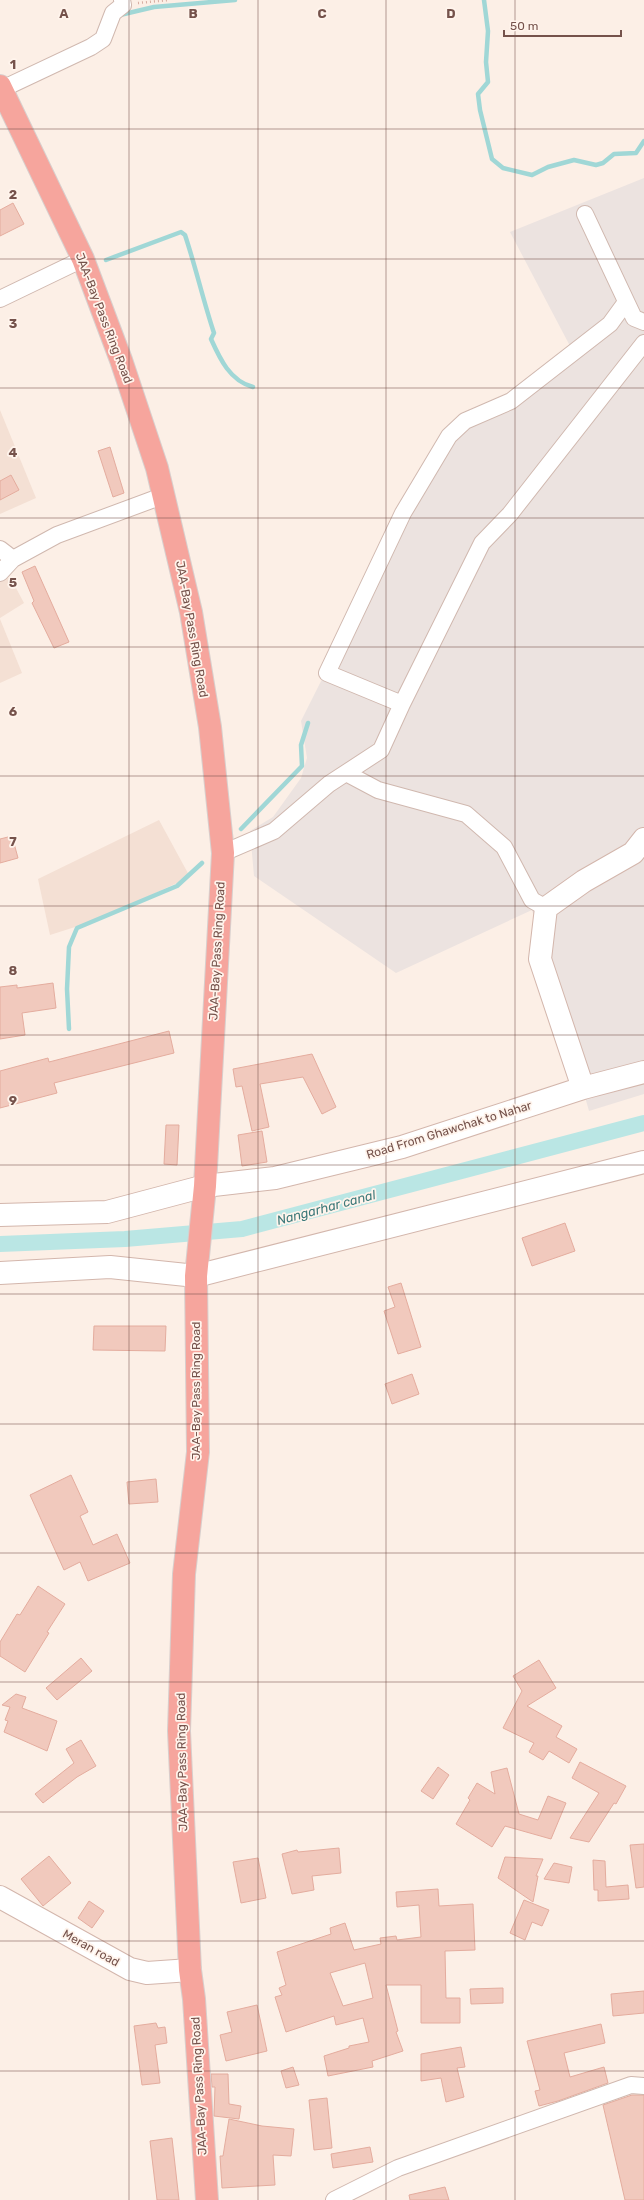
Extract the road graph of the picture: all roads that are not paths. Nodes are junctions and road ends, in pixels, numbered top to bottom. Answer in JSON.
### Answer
{"nodes":[{"id":1,"x":123,"y":2,"type":"edge"},
{"id":2,"x":1,"y":87,"type":"edge"},
{"id":3,"x":585,"y":214,"type":"dead end"},
{"id":4,"x":83,"y":259,"type":"junction"},
{"id":5,"x":0,"y":299,"type":"edge"},
{"id":6,"x":626,"y":302,"type":"junction"},
{"id":7,"x":644,"y":322,"type":"edge"},
{"id":8,"x":644,"y":343,"type":"edge"},
{"id":9,"x":165,"y":496,"type":"junction"},
{"id":10,"x":0,"y":549,"type":"edge"},
{"id":11,"x":13,"y":559,"type":"junction"},
{"id":12,"x":0,"y":573,"type":"edge"},
{"id":13,"x":402,"y":704,"type":"junction"},
{"id":14,"x":346,"y":773,"type":"junction"},
{"id":15,"x":644,"y":839,"type":"edge"},
{"id":16,"x":223,"y":853,"type":"junction"},
{"id":17,"x":546,"y":908,"type":"junction"},
{"id":18,"x":644,"y":1072,"type":"edge"},
{"id":19,"x":583,"y":1088,"type":"junction"},
{"id":20,"x":644,"y":1162,"type":"edge"},
{"id":21,"x":203,"y":1196,"type":"junction"},
{"id":22,"x":0,"y":1215,"type":"edge"},
{"id":23,"x":0,"y":1273,"type":"edge"},
{"id":24,"x":196,"y":1276,"type":"junction"},
{"id":25,"x":0,"y":1897,"type":"edge"},
{"id":26,"x":190,"y":1970,"type":"junction"},
{"id":27,"x":644,"y":2086,"type":"edge"},
{"id":28,"x":207,"y":2200,"type":"edge"},
{"id":29,"x":334,"y":2200,"type":"edge"}],
"edges":[{"from":1,"to":2,"type":"street"},
{"from":2,"to":4,"type":"highway","name":"JAA-Bay Pass Ring Road"},
{"from":3,"to":6,"type":"street"},
{"from":4,"to":5,"type":"street"},
{"from":4,"to":9,"type":"highway","name":"JAA-Bay Pass Ring Road"},
{"from":6,"to":7,"type":"street"},
{"from":6,"to":13,"type":"street"},
{"from":8,"to":13,"type":"street"},
{"from":9,"to":11,"type":"street"},
{"from":9,"to":16,"type":"highway","name":"JAA-Bay Pass Ring Road"},
{"from":10,"to":11,"type":"street"},
{"from":11,"to":12,"type":"street"},
{"from":13,"to":14,"type":"street"},
{"from":14,"to":16,"type":"street"},
{"from":14,"to":17,"type":"street"},
{"from":15,"to":17,"type":"street"},
{"from":16,"to":21,"type":"highway","name":"JAA-Bay Pass Ring Road"},
{"from":17,"to":19,"type":"street"},
{"from":18,"to":19,"type":"street","name":"Road From Ghawchak to Nahar"},
{"from":19,"to":21,"type":"street","name":"Road From Ghawchak to Nahar"},
{"from":20,"to":24,"type":"street"},
{"from":21,"to":22,"type":"street","name":"Road From Ghawchak to Nahar"},
{"from":21,"to":24,"type":"highway","name":"JAA-Bay Pass Ring Road"},
{"from":23,"to":24,"type":"street"},
{"from":24,"to":26,"type":"highway","name":"JAA-Bay Pass Ring Road"},
{"from":25,"to":26,"type":"street","name":"Meran road"},
{"from":26,"to":28,"type":"highway","name":"JAA-Bay Pass Ring Road"},
{"from":27,"to":29,"type":"street"}]}
